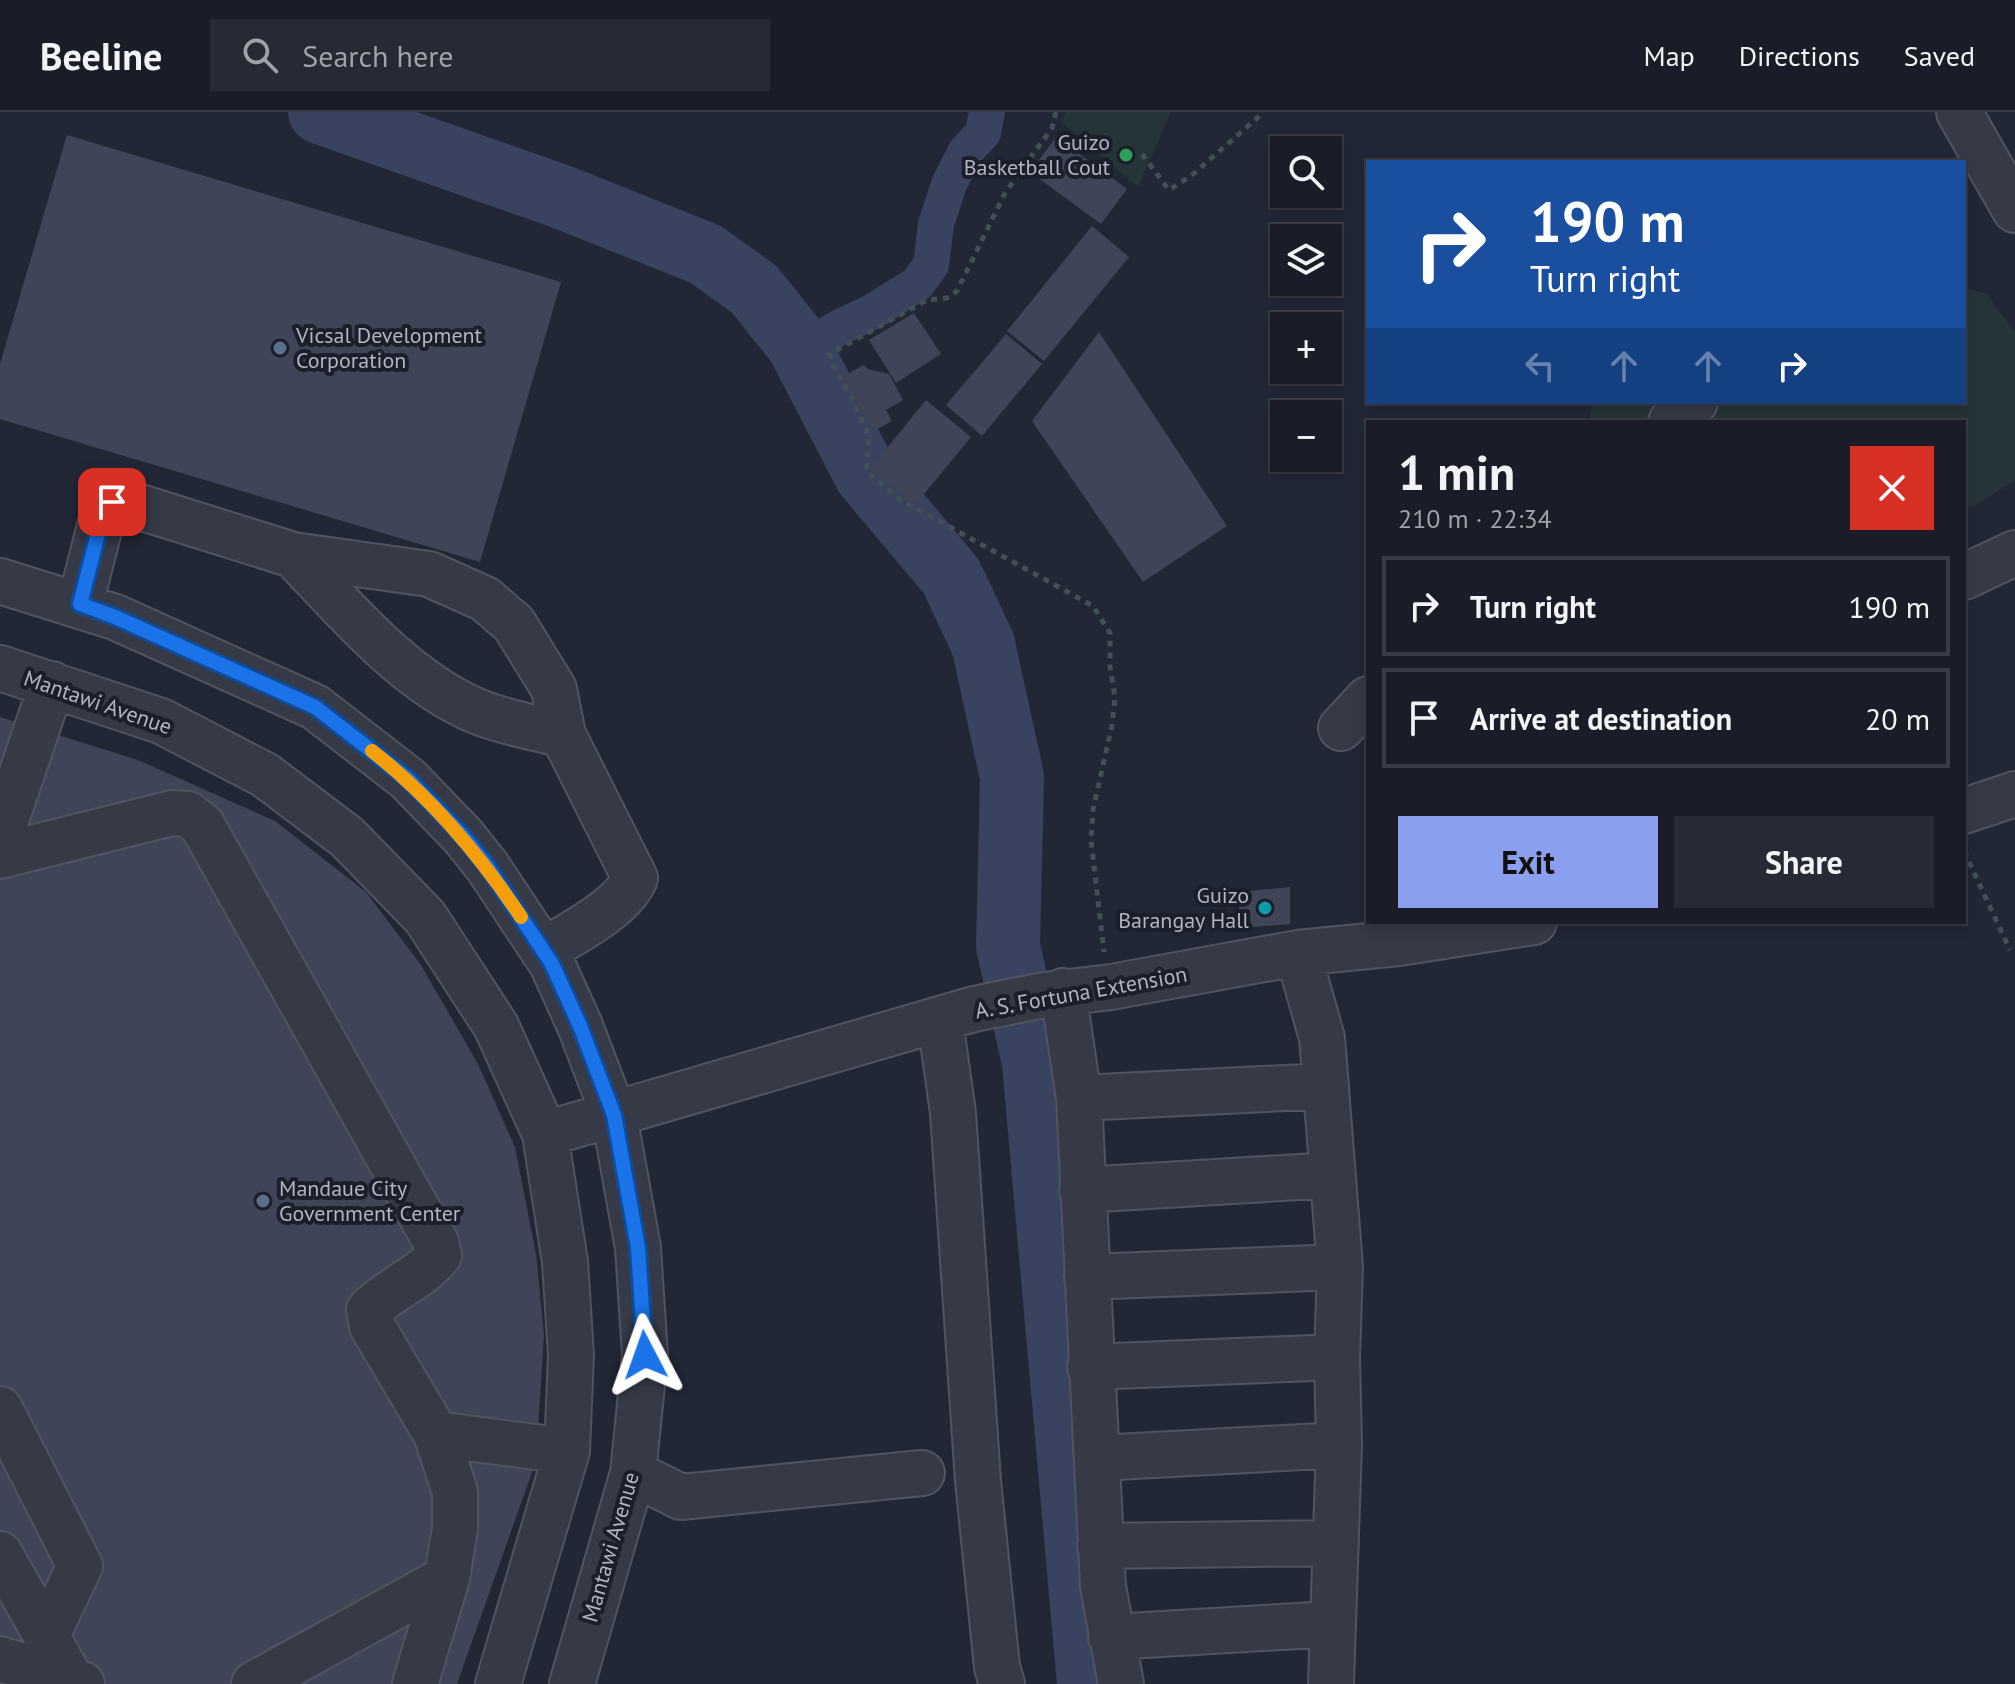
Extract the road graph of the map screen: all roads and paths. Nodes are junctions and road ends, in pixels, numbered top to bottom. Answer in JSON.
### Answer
{"nodes":[{"id":1,"x":1056,"y":112,"type":"edge"},
{"id":2,"x":1264,"y":112,"type":"edge"},
{"id":3,"x":1959,"y":112,"type":"edge"},
{"id":4,"x":1142,"y":154,"type":"dead end"},
{"id":5,"x":1977,"y":174,"type":"edge"},
{"id":6,"x":2015,"y":210,"type":"edge"},
{"id":7,"x":1693,"y":404,"type":"edge"},
{"id":8,"x":1673,"y":420,"type":"edge"},
{"id":9,"x":2015,"y":553,"type":"edge"},
{"id":10,"x":293,"y":555,"type":"junction"},
{"id":11,"x":1966,"y":576,"type":"edge"},
{"id":12,"x":0,"y":581,"type":"edge"},
{"id":13,"x":80,"y":604,"type":"junction"},
{"id":14,"x":0,"y":668,"type":"edge"},
{"id":15,"x":52,"y":684,"type":"junction"},
{"id":16,"x":563,"y":735,"type":"junction"},
{"id":17,"x":2015,"y":794,"type":"edge"},
{"id":18,"x":1966,"y":810,"type":"edge"},
{"id":19,"x":0,"y":838,"type":"edge"},
{"id":20,"x":1966,"y":855,"type":"edge"},
{"id":21,"x":0,"y":856,"type":"edge"},
{"id":22,"x":1521,"y":924,"type":"edge"},
{"id":23,"x":2010,"y":950,"type":"dead end"},
{"id":24,"x":543,"y":951,"type":"junction"},
{"id":25,"x":1298,"y":953,"type":"junction"},
{"id":26,"x":1111,"y":987,"type":"junction"},
{"id":27,"x":1053,"y":993,"type":"junction"},
{"id":28,"x":957,"y":1014,"type":"junction"},
{"id":29,"x":1326,"y":1086,"type":"junction"},
{"id":30,"x":1079,"y":1098,"type":"junction"},
{"id":31,"x":614,"y":1115,"type":"junction"},
{"id":32,"x":545,"y":1134,"type":"junction"},
{"id":33,"x":1332,"y":1175,"type":"junction"},
{"id":34,"x":1082,"y":1190,"type":"junction"},
{"id":35,"x":1340,"y":1267,"type":"junction"},
{"id":36,"x":1087,"y":1277,"type":"junction"},
{"id":37,"x":1337,"y":1357,"type":"junction"},
{"id":38,"x":1090,"y":1367,"type":"junction"},
{"id":39,"x":0,"y":1409,"type":"edge"},
{"id":40,"x":436,"y":1434,"type":"junction"},
{"id":41,"x":1339,"y":1445,"type":"junction"},
{"id":42,"x":567,"y":1451,"type":"junction"},
{"id":43,"x":1097,"y":1458,"type":"junction"},
{"id":44,"x":633,"y":1473,"type":"junction"},
{"id":45,"x":922,"y":1473,"type":"dead end"},
{"id":46,"x":1336,"y":1543,"type":"junction"},
{"id":47,"x":1100,"y":1546,"type":"junction"},
{"id":48,"x":2,"y":1558,"type":"edge"},
{"id":49,"x":447,"y":1578,"type":"junction"},
{"id":50,"x":1331,"y":1624,"type":"junction"},
{"id":51,"x":46,"y":1637,"type":"junction"},
{"id":52,"x":1111,"y":1637,"type":"junction"},
{"id":53,"x":0,"y":1659,"type":"edge"},
{"id":54,"x":75,"y":1683,"type":"edge"},
{"id":55,"x":254,"y":1684,"type":"edge"},
{"id":56,"x":415,"y":1684,"type":"edge"},
{"id":57,"x":498,"y":1684,"type":"edge"},
{"id":58,"x":572,"y":1684,"type":"edge"},
{"id":59,"x":1002,"y":1684,"type":"edge"},
{"id":60,"x":1121,"y":1684,"type":"edge"},
{"id":61,"x":1331,"y":1684,"type":"edge"}],
"edges":[{"from":1,"to":26,"type":"path"},
{"from":2,"to":4,"type":"path"},
{"from":3,"to":5,"type":"street"},
{"from":5,"to":6,"type":"street"},
{"from":7,"to":8,"type":"street"},
{"from":9,"to":11,"type":"street"},
{"from":10,"to":13,"type":"street"},
{"from":10,"to":16,"type":"street"},
{"from":10,"to":16,"type":"street"},
{"from":12,"to":13,"type":"street","name":"Mantawi Avenue"},
{"from":13,"to":24,"type":"street","name":"Mantawi Avenue"},
{"from":14,"to":15,"type":"street","name":"Mantawi Avenue"},
{"from":15,"to":19,"type":"street"},
{"from":15,"to":32,"type":"street","name":"Mantawi Avenue"},
{"from":16,"to":24,"type":"street"},
{"from":17,"to":18,"type":"street"},
{"from":20,"to":23,"type":"path"},
{"from":21,"to":40,"type":"street"},
{"from":22,"to":25,"type":"street","name":"A. S. Fortuna Extension"},
{"from":24,"to":31,"type":"street","name":"Mantawi Avenue"},
{"from":25,"to":26,"type":"street","name":"A. S. Fortuna Extension"},
{"from":25,"to":29,"type":"street"},
{"from":26,"to":27,"type":"street","name":"A. S. Fortuna Extension"},
{"from":27,"to":28,"type":"street","name":"A. S. Fortuna Extension"},
{"from":27,"to":30,"type":"street"},
{"from":28,"to":31,"type":"street","name":"A. S. Fortuna Extension"},
{"from":28,"to":59,"type":"street"},
{"from":29,"to":30,"type":"street"},
{"from":29,"to":33,"type":"street"},
{"from":30,"to":34,"type":"street"},
{"from":31,"to":32,"type":"street","name":"A. S. Fortuna Extension"},
{"from":31,"to":44,"type":"street","name":"Mantawi Avenue"},
{"from":32,"to":42,"type":"street","name":"Mantawi Avenue"},
{"from":33,"to":34,"type":"street"},
{"from":33,"to":35,"type":"street"},
{"from":34,"to":36,"type":"street"},
{"from":35,"to":36,"type":"street"},
{"from":35,"to":37,"type":"street"},
{"from":36,"to":38,"type":"street"},
{"from":37,"to":38,"type":"street"},
{"from":37,"to":41,"type":"street"},
{"from":38,"to":43,"type":"street"},
{"from":39,"to":51,"type":"street"},
{"from":40,"to":42,"type":"street"},
{"from":40,"to":49,"type":"street"},
{"from":41,"to":43,"type":"street"},
{"from":41,"to":46,"type":"street"},
{"from":42,"to":57,"type":"street","name":"Mantawi Avenue"},
{"from":43,"to":47,"type":"street"},
{"from":44,"to":45,"type":"street"},
{"from":44,"to":58,"type":"street","name":"Mantawi Avenue"},
{"from":46,"to":47,"type":"street"},
{"from":46,"to":50,"type":"street"},
{"from":47,"to":52,"type":"street"},
{"from":48,"to":51,"type":"street"},
{"from":49,"to":55,"type":"street"},
{"from":49,"to":56,"type":"street"},
{"from":50,"to":52,"type":"street"},
{"from":50,"to":61,"type":"street"},
{"from":51,"to":54,"type":"street"},
{"from":52,"to":60,"type":"street"},
{"from":53,"to":54,"type":"street"}]}
